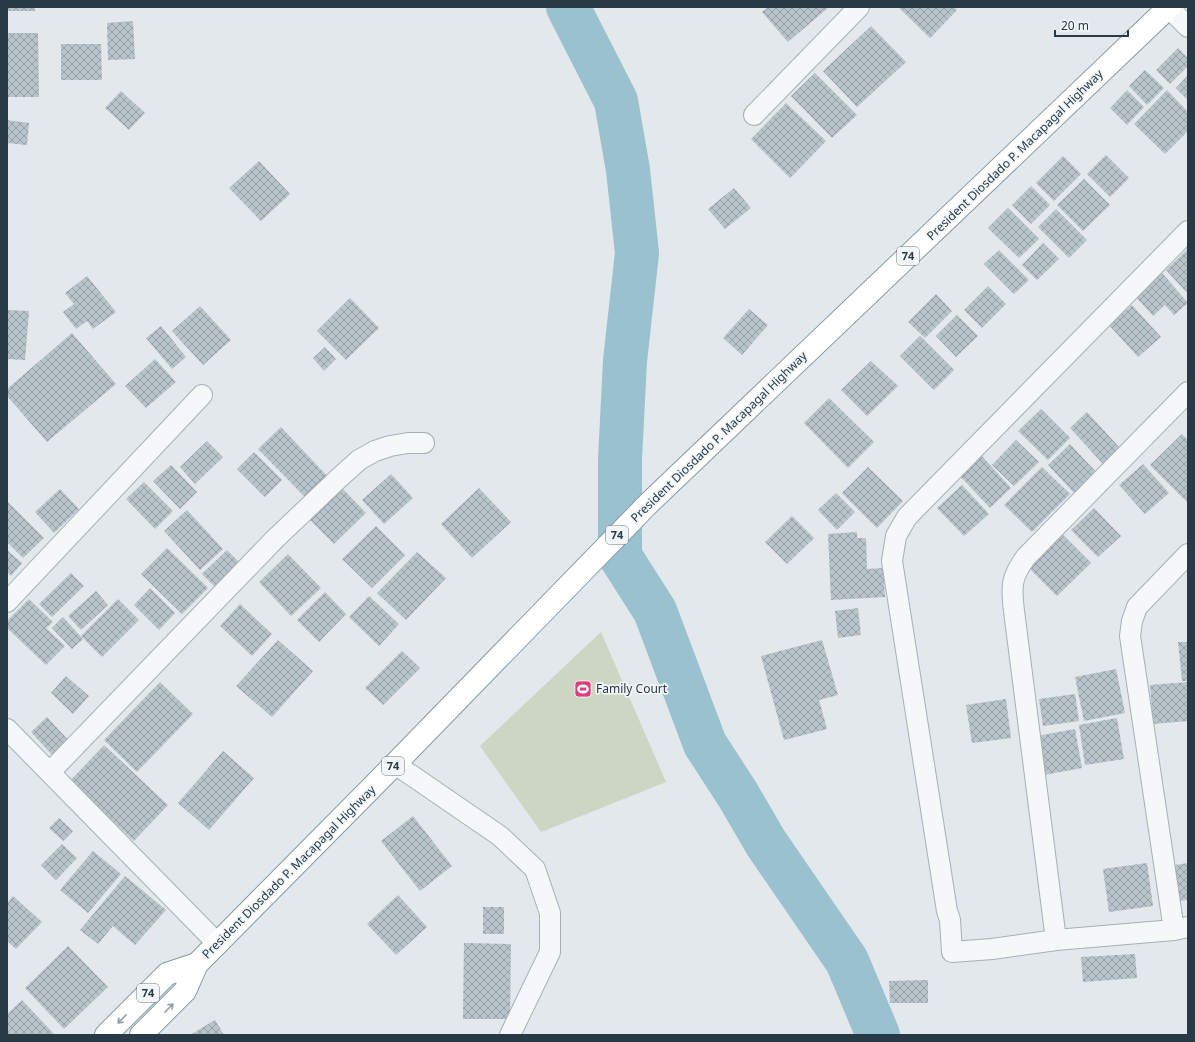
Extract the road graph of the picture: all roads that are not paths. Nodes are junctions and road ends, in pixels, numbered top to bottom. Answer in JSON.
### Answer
{"nodes":[{"id":1,"x":857,"y":8,"type":"edge"},
{"id":2,"x":1169,"y":8,"type":"edge"},
{"id":3,"x":1188,"y":27,"type":"edge"},
{"id":4,"x":754,"y":115,"type":"dead end"},
{"id":5,"x":1188,"y":231,"type":"edge"},
{"id":6,"x":1188,"y":392,"type":"edge"},
{"id":7,"x":202,"y":395,"type":"dead end"},
{"id":8,"x":424,"y":443,"type":"dead end"},
{"id":9,"x":1188,"y":554,"type":"edge"},
{"id":10,"x":7,"y":602,"type":"edge"},
{"id":11,"x":7,"y":729,"type":"edge"},
{"id":12,"x":395,"y":764,"type":"junction"},
{"id":13,"x":50,"y":772,"type":"junction"},
{"id":14,"x":1181,"y":928,"type":"edge"},
{"id":15,"x":1056,"y":940,"type":"junction"},
{"id":16,"x":218,"y":944,"type":"junction"},
{"id":17,"x":197,"y":964,"type":"junction"},
{"id":18,"x":106,"y":1035,"type":"edge"},
{"id":19,"x":141,"y":1035,"type":"edge"},
{"id":20,"x":510,"y":1035,"type":"edge"}],
"edges":[{"from":1,"to":4,"type":"street"},
{"from":2,"to":3,"type":"street"},
{"from":2,"to":12,"type":"highway","name":"President Diosdado P. Macapagal Highway","number":"74"},
{"from":5,"to":15,"type":"street"},
{"from":6,"to":15,"type":"street"},
{"from":7,"to":10,"type":"street"},
{"from":8,"to":13,"type":"street"},
{"from":9,"to":14,"type":"street"},
{"from":11,"to":13,"type":"street"},
{"from":12,"to":16,"type":"highway","name":"President Diosdado P. Macapagal Highway","number":"74"},
{"from":12,"to":20,"type":"street"},
{"from":13,"to":16,"type":"street"},
{"from":14,"to":15,"type":"street"},
{"from":16,"to":17,"type":"highway","name":"President Diosdado P. Macapagal Highway","number":"74"},
{"from":17,"to":18,"type":"highway","name":"President Diosdado P. Macapagal Highway","number":"74","one_way":true},
{"from":19,"to":17,"type":"highway","name":"President Diosdado P. Macapagal Highway","number":"74","one_way":true}]}
